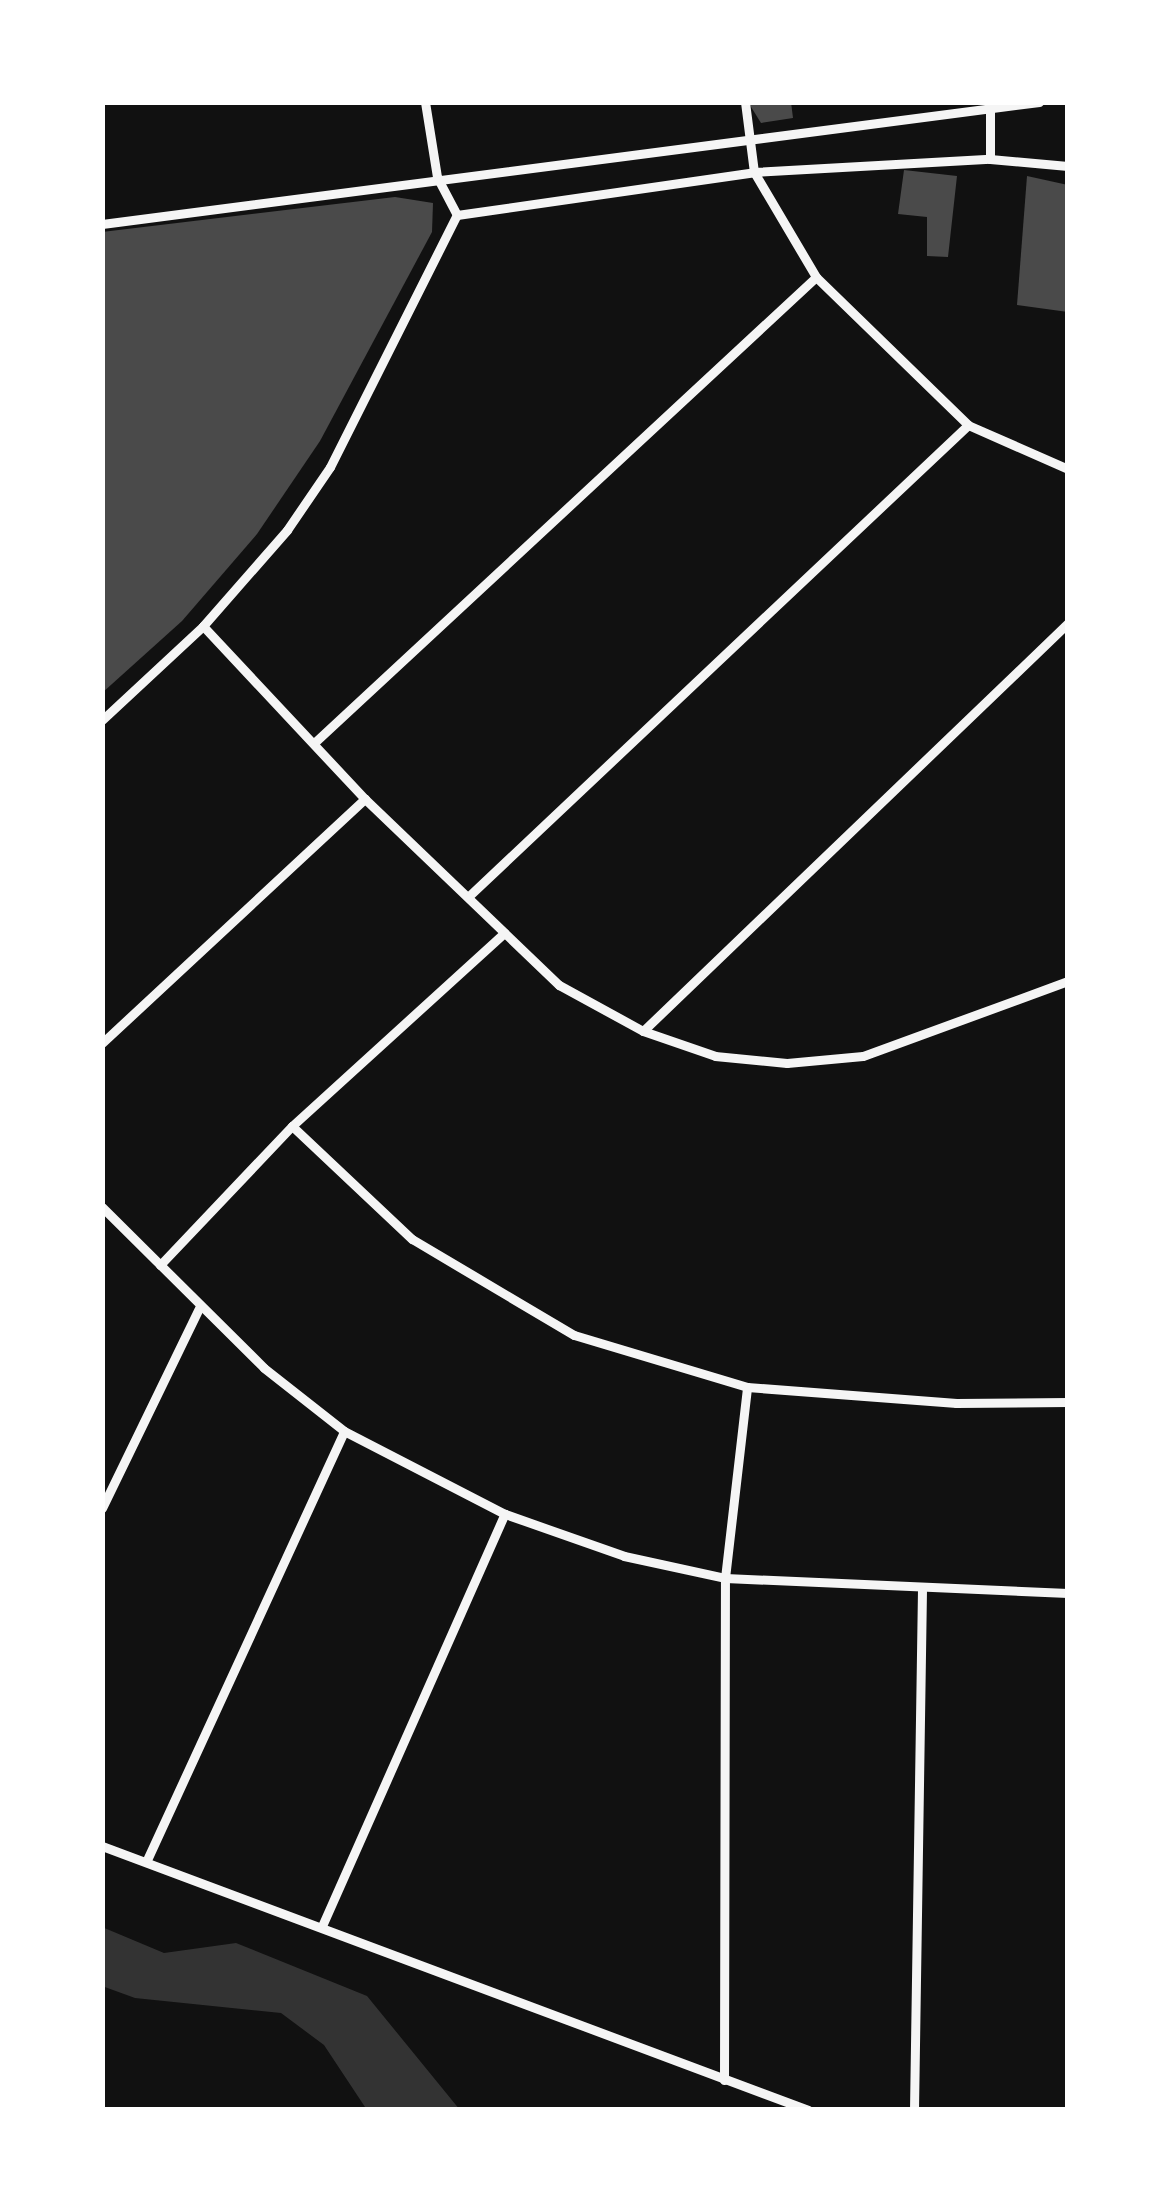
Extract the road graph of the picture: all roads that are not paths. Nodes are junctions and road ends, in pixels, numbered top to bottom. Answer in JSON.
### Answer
{"nodes":[{"id":1,"x":425,"y":102,"type":"edge"},
{"id":2,"x":745,"y":102,"type":"edge"},
{"id":3,"x":1040,"y":102,"type":"edge"},
{"id":4,"x":989,"y":106,"type":"edge"},
{"id":5,"x":749,"y":136,"type":"junction"},
{"id":6,"x":990,"y":159,"type":"junction"},
{"id":7,"x":1068,"y":166,"type":"edge"},
{"id":8,"x":754,"y":172,"type":"junction"},
{"id":9,"x":437,"y":177,"type":"junction"},
{"id":10,"x":457,"y":215,"type":"junction"},
{"id":11,"x":102,"y":224,"type":"edge"},
{"id":12,"x":816,"y":277,"type":"junction"},
{"id":13,"x":968,"y":425,"type":"junction"},
{"id":14,"x":1068,"y":469,"type":"edge"},
{"id":15,"x":1068,"y":623,"type":"edge"},
{"id":16,"x":203,"y":626,"type":"junction"},
{"id":17,"x":102,"y":721,"type":"edge"},
{"id":18,"x":314,"y":743,"type":"junction"},
{"id":19,"x":365,"y":799,"type":"junction"},
{"id":20,"x":470,"y":896,"type":"junction"},
{"id":21,"x":504,"y":933,"type":"junction"},
{"id":22,"x":1068,"y":981,"type":"edge"},
{"id":23,"x":643,"y":1031,"type":"junction"},
{"id":24,"x":102,"y":1043,"type":"edge"},
{"id":25,"x":292,"y":1126,"type":"junction"},
{"id":26,"x":102,"y":1207,"type":"edge"},
{"id":27,"x":160,"y":1265,"type":"junction"},
{"id":28,"x":199,"y":1308,"type":"junction"},
{"id":29,"x":747,"y":1387,"type":"junction"},
{"id":30,"x":1068,"y":1402,"type":"edge"},
{"id":31,"x":344,"y":1431,"type":"junction"},
{"id":32,"x":102,"y":1508,"type":"edge"},
{"id":33,"x":505,"y":1514,"type":"junction"},
{"id":34,"x":724,"y":1578,"type":"junction"},
{"id":35,"x":922,"y":1592,"type":"junction"},
{"id":36,"x":1068,"y":1593,"type":"edge"},
{"id":37,"x":102,"y":1846,"type":"edge"},
{"id":38,"x":146,"y":1862,"type":"junction"},
{"id":39,"x":322,"y":1926,"type":"junction"},
{"id":40,"x":724,"y":2080,"type":"junction"},
{"id":41,"x":808,"y":2110,"type":"edge"},
{"id":42,"x":914,"y":2110,"type":"edge"}],
"edges":[{"from":1,"to":9,"type":"street"},
{"from":2,"to":5,"type":"street"},
{"from":3,"to":4,"type":"street"},
{"from":4,"to":5,"type":"street"},
{"from":4,"to":6,"type":"street"},
{"from":5,"to":8,"type":"street"},
{"from":5,"to":9,"type":"street"},
{"from":6,"to":7,"type":"street"},
{"from":6,"to":8,"type":"street"},
{"from":8,"to":10,"type":"street"},
{"from":8,"to":12,"type":"street"},
{"from":9,"to":10,"type":"street"},
{"from":9,"to":11,"type":"street"},
{"from":10,"to":16,"type":"street"},
{"from":12,"to":13,"type":"street"},
{"from":12,"to":18,"type":"street"},
{"from":13,"to":14,"type":"street"},
{"from":13,"to":20,"type":"street"},
{"from":15,"to":23,"type":"street"},
{"from":16,"to":17,"type":"street"},
{"from":16,"to":18,"type":"street"},
{"from":18,"to":19,"type":"street"},
{"from":19,"to":20,"type":"street"},
{"from":19,"to":24,"type":"street"},
{"from":20,"to":21,"type":"street"},
{"from":21,"to":23,"type":"street"},
{"from":21,"to":25,"type":"street"},
{"from":22,"to":23,"type":"street"},
{"from":25,"to":27,"type":"street"},
{"from":25,"to":29,"type":"street"},
{"from":26,"to":27,"type":"street"},
{"from":27,"to":28,"type":"street"},
{"from":28,"to":31,"type":"street"},
{"from":28,"to":32,"type":"street"},
{"from":29,"to":30,"type":"street"},
{"from":29,"to":34,"type":"street"},
{"from":31,"to":33,"type":"street"},
{"from":31,"to":38,"type":"street"},
{"from":33,"to":34,"type":"street"},
{"from":33,"to":39,"type":"street"},
{"from":34,"to":35,"type":"street"},
{"from":34,"to":40,"type":"street"},
{"from":35,"to":36,"type":"street"},
{"from":35,"to":42,"type":"street"},
{"from":37,"to":38,"type":"street"},
{"from":38,"to":39,"type":"street"},
{"from":39,"to":40,"type":"street"},
{"from":40,"to":41,"type":"street"}]}
